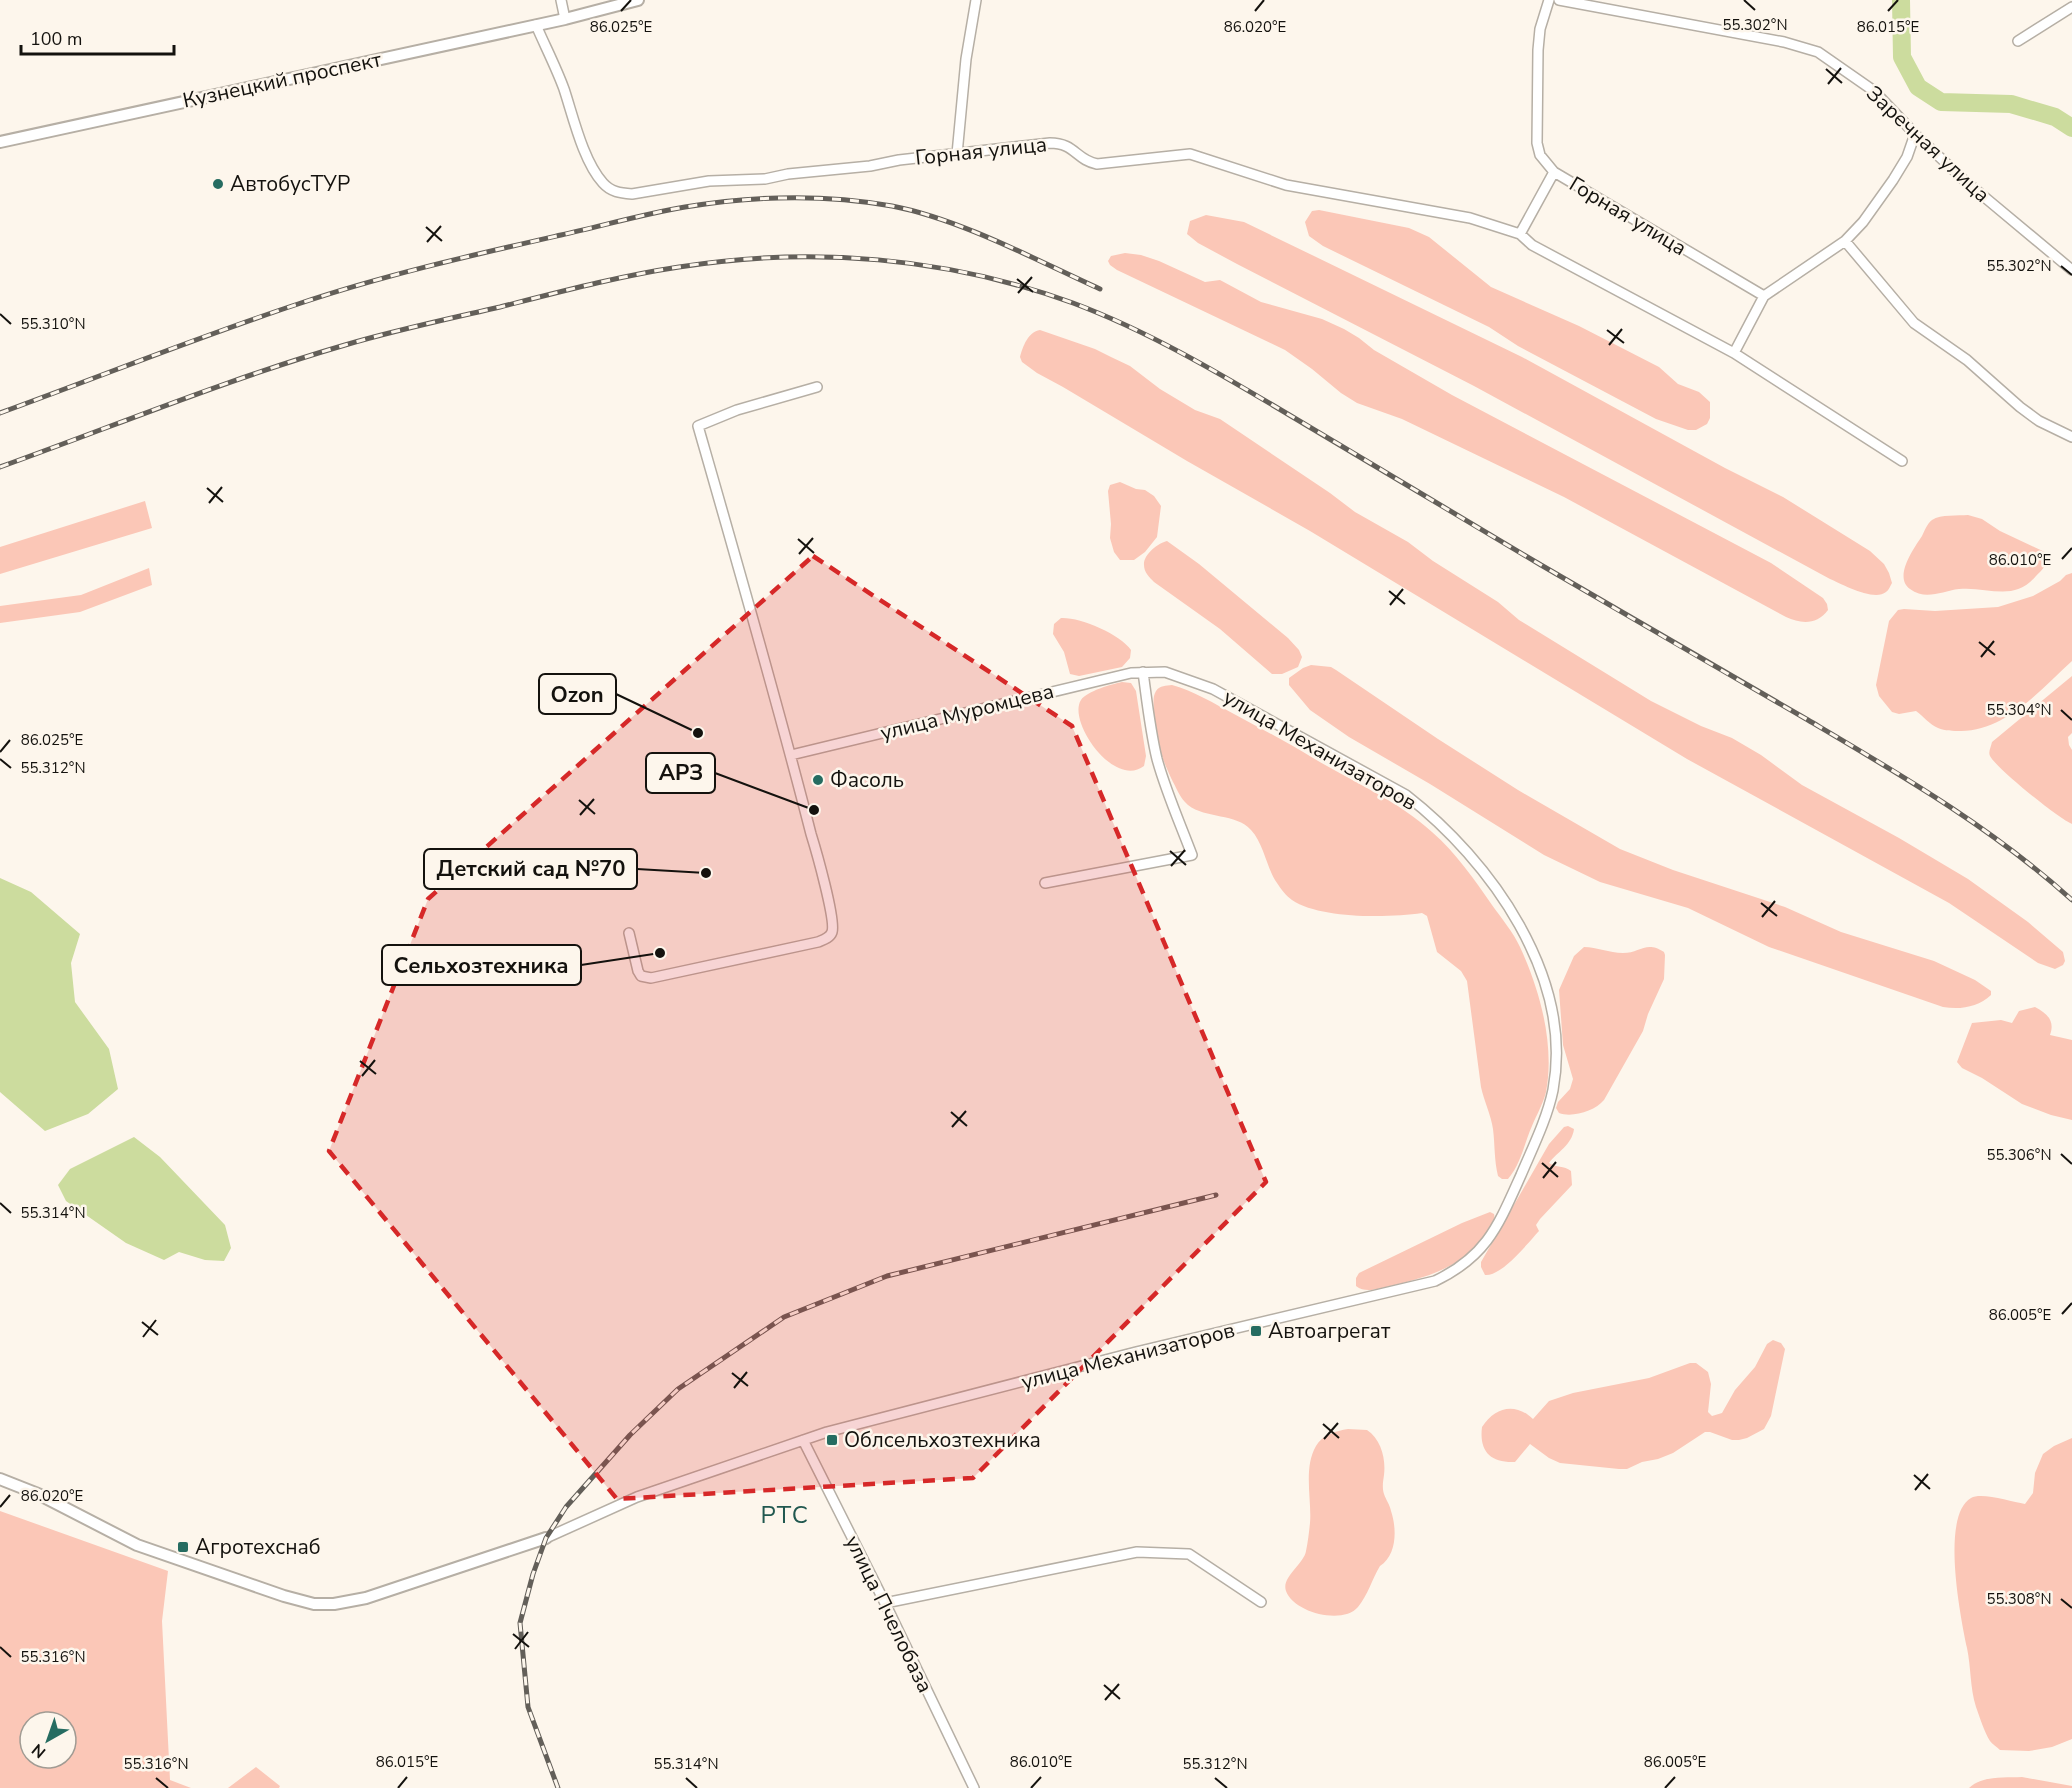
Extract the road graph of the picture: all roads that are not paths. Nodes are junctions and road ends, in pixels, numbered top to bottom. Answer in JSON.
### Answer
{"nodes":[{"id":1,"x":561,"y":0,"type":"edge"},
{"id":2,"x":638,"y":0,"type":"edge"},
{"id":3,"x":976,"y":0,"type":"edge"},
{"id":4,"x":1549,"y":0,"type":"edge"},
{"id":5,"x":1560,"y":0,"type":"edge"},
{"id":6,"x":2072,"y":7,"type":"edge"},
{"id":7,"x":565,"y":19,"type":"junction"},
{"id":8,"x":536,"y":25,"type":"junction"},
{"id":9,"x":2018,"y":41,"type":"dead end"},
{"id":10,"x":1914,"y":134,"type":"junction"},
{"id":11,"x":0,"y":142,"type":"edge"},
{"id":12,"x":957,"y":154,"type":"junction"},
{"id":13,"x":1554,"y":172,"type":"junction"},
{"id":14,"x":1520,"y":234,"type":"junction"},
{"id":15,"x":1845,"y":241,"type":"junction"},
{"id":16,"x":2072,"y":270,"type":"edge"},
{"id":17,"x":1764,"y":296,"type":"junction"},
{"id":18,"x":1734,"y":353,"type":"junction"},
{"id":19,"x":817,"y":387,"type":"dead end"},
{"id":20,"x":2072,"y":437,"type":"edge"},
{"id":21,"x":1902,"y":460,"type":"dead end"},
{"id":22,"x":1143,"y":672,"type":"junction"},
{"id":23,"x":791,"y":755,"type":"junction"},
{"id":24,"x":1045,"y":883,"type":"dead end"},
{"id":25,"x":629,"y":933,"type":"dead end"},
{"id":26,"x":803,"y":1440,"type":"junction"},
{"id":27,"x":0,"y":1479,"type":"edge"},
{"id":28,"x":546,"y":1538,"type":"joint"},
{"id":29,"x":1261,"y":1602,"type":"dead end"},
{"id":30,"x":885,"y":1603,"type":"junction"},
{"id":31,"x":974,"y":1788,"type":"edge"}],
"edges":[{"from":1,"to":7,"type":"street"},
{"from":2,"to":7,"type":"street","name":"Кузнецкий проспект"},
{"from":3,"to":12,"type":"street"},
{"from":4,"to":13,"type":"street"},
{"from":5,"to":10,"type":"street","name":"Заречная улица"},
{"from":6,"to":9,"type":"street"},
{"from":7,"to":8,"type":"street","name":"Кузнецкий проспект"},
{"from":8,"to":11,"type":"street","name":"Кузнецкий проспект"},
{"from":8,"to":12,"type":"street","name":"Горная улица"},
{"from":10,"to":15,"type":"street"},
{"from":10,"to":16,"type":"street","name":"Заречная улица"},
{"from":12,"to":14,"type":"street","name":"Горная улица"},
{"from":13,"to":14,"type":"street","name":"Горная улица"},
{"from":13,"to":17,"type":"street","name":"Горная улица"},
{"from":14,"to":18,"type":"street","name":"Горная улица"},
{"from":15,"to":17,"type":"street"},
{"from":15,"to":20,"type":"street"},
{"from":17,"to":18,"type":"street"},
{"from":18,"to":21,"type":"street","name":"Горная улица"},
{"from":19,"to":23,"type":"street"},
{"from":22,"to":23,"type":"street","name":"улица Муромцева"},
{"from":22,"to":24,"type":"street"},
{"from":22,"to":26,"type":"street","name":"улица Механизаторов"},
{"from":23,"to":25,"type":"street"},
{"from":26,"to":28,"type":"street","name":"улица Механизаторов"},
{"from":26,"to":30,"type":"street","name":"улица Пчелобаза"},
{"from":27,"to":28,"type":"street"},
{"from":29,"to":30,"type":"street"},
{"from":30,"to":31,"type":"street","name":"улица Пчелобаза"}]}
